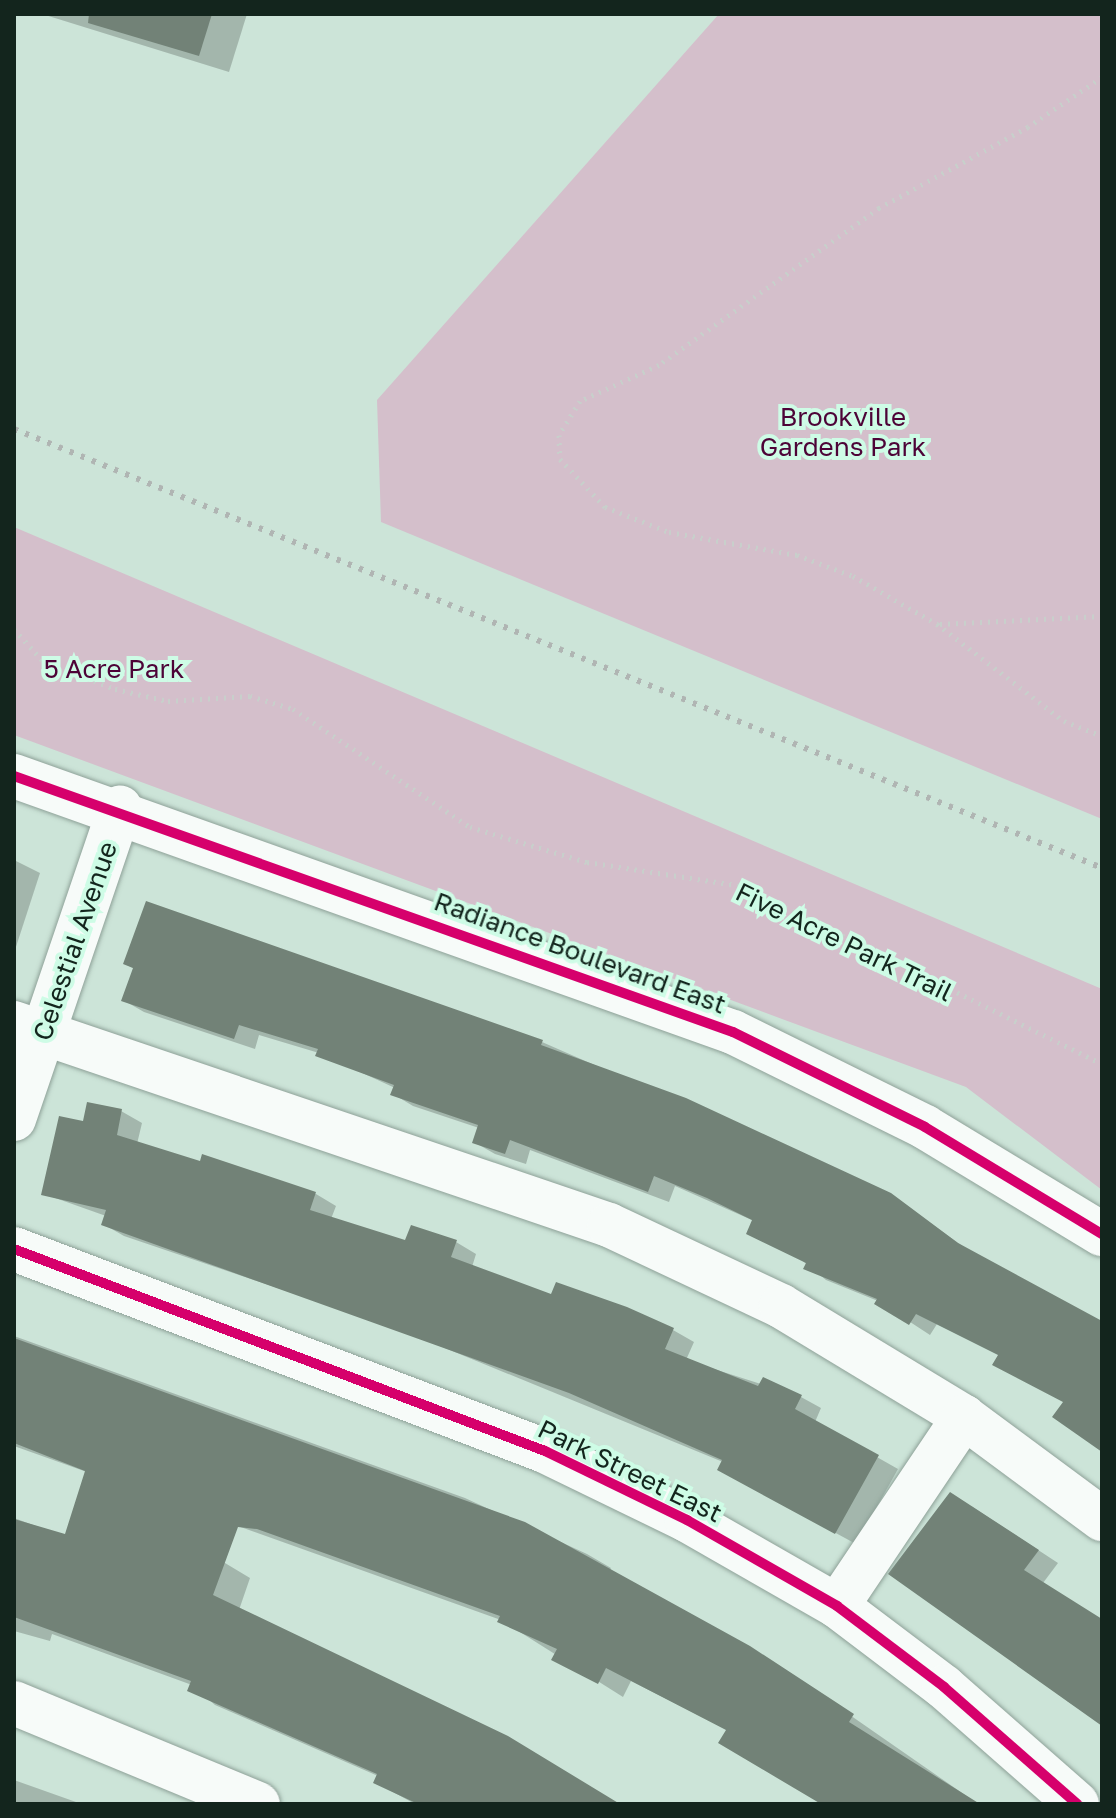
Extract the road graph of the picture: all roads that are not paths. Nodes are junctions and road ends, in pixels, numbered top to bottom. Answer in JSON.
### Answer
{"nodes":[{"id":1,"x":14,"y":776,"type":"edge"},
{"id":2,"x":120,"y":808,"type":"junction"},
{"id":3,"x":30,"y":1027,"type":"edge"},
{"id":4,"x":14,"y":1119,"type":"edge"},
{"id":5,"x":1102,"y":1234,"type":"edge"},
{"id":6,"x":14,"y":1249,"type":"edge"},
{"id":7,"x":964,"y":1417,"type":"junction"},
{"id":8,"x":1102,"y":1519,"type":"edge"},
{"id":9,"x":837,"y":1606,"type":"junction"},
{"id":10,"x":14,"y":1703,"type":"edge"},
{"id":11,"x":258,"y":1804,"type":"edge"},
{"id":12,"x":1077,"y":1804,"type":"edge"}],
"edges":[{"from":1,"to":2,"type":"street","name":"Radiance Boulevard East"},
{"from":2,"to":3,"type":"street","name":"Celestial Avenue"},
{"from":2,"to":5,"type":"street","name":"Radiance Boulevard East"},
{"from":3,"to":4,"type":"street","name":"Celestial Avenue"},
{"from":3,"to":7,"type":"street"},
{"from":6,"to":9,"type":"street","name":"Park Street East"},
{"from":7,"to":8,"type":"street"},
{"from":7,"to":9,"type":"street"},
{"from":9,"to":12,"type":"street","name":"Park Street East"},
{"from":10,"to":11,"type":"street"}]}
